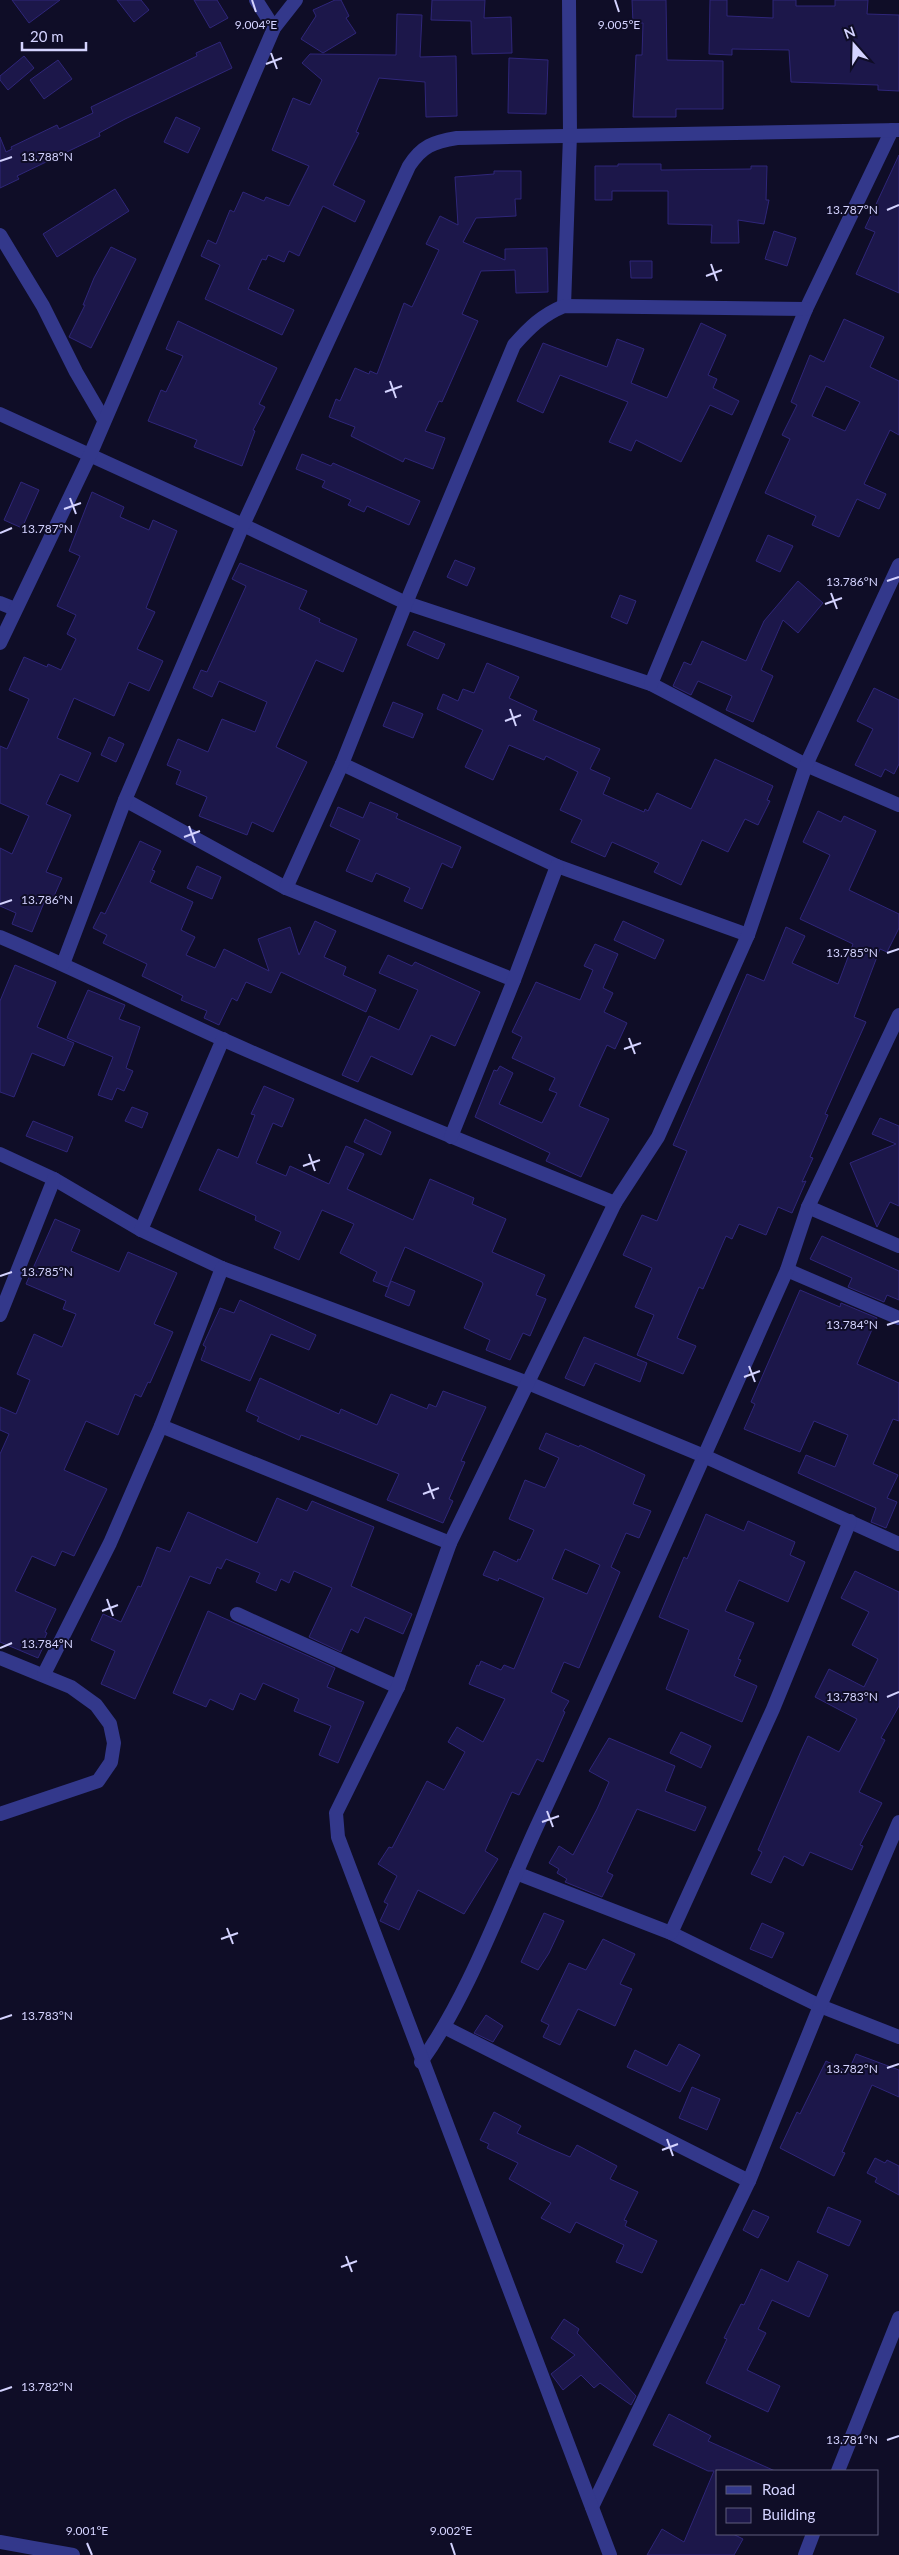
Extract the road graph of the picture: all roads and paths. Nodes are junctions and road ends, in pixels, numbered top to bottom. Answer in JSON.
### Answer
{"nodes":[{"id":1,"x":256,"y":0,"type":"edge"},
{"id":2,"x":296,"y":0,"type":"edge"},
{"id":3,"x":570,"y":0,"type":"edge"},
{"id":4,"x":274,"y":28,"type":"junction"},
{"id":5,"x":895,"y":130,"type":"edge"},
{"id":6,"x":570,"y":135,"type":"junction"},
{"id":7,"x":0,"y":235,"type":"edge"},
{"id":8,"x":564,"y":306,"type":"junction"},
{"id":9,"x":806,"y":309,"type":"junction"},
{"id":10,"x":0,"y":414,"type":"edge"},
{"id":11,"x":104,"y":420,"type":"junction"},
{"id":12,"x":90,"y":455,"type":"junction"},
{"id":13,"x":243,"y":525,"type":"junction"},
{"id":14,"x":899,"y":565,"type":"edge"},
{"id":15,"x":0,"y":603,"type":"edge"},
{"id":16,"x":406,"y":603,"type":"junction"},
{"id":17,"x":15,"y":609,"type":"junction"},
{"id":18,"x":0,"y":643,"type":"edge"},
{"id":19,"x":651,"y":684,"type":"junction"},
{"id":20,"x":342,"y":764,"type":"junction"},
{"id":21,"x":806,"y":766,"type":"junction"},
{"id":22,"x":125,"y":800,"type":"junction"},
{"id":23,"x":899,"y":805,"type":"edge"},
{"id":24,"x":557,"y":866,"type":"junction"},
{"id":25,"x":286,"y":888,"type":"junction"},
{"id":26,"x":748,"y":935,"type":"junction"},
{"id":27,"x":0,"y":937,"type":"edge"},
{"id":28,"x":63,"y":964,"type":"junction"},
{"id":29,"x":514,"y":980,"type":"junction"},
{"id":30,"x":899,"y":1015,"type":"edge"},
{"id":31,"x":223,"y":1040,"type":"junction"},
{"id":32,"x":451,"y":1137,"type":"junction"},
{"id":33,"x":0,"y":1154,"type":"edge"},
{"id":34,"x":54,"y":1179,"type":"junction"},
{"id":35,"x":615,"y":1203,"type":"junction"},
{"id":36,"x":808,"y":1206,"type":"junction"},
{"id":37,"x":140,"y":1230,"type":"junction"},
{"id":38,"x":899,"y":1246,"type":"edge"},
{"id":39,"x":222,"y":1268,"type":"junction"},
{"id":40,"x":787,"y":1270,"type":"junction"},
{"id":41,"x":0,"y":1315,"type":"edge"},
{"id":42,"x":899,"y":1318,"type":"edge"},
{"id":43,"x":528,"y":1383,"type":"junction"},
{"id":44,"x":161,"y":1426,"type":"junction"},
{"id":45,"x":704,"y":1456,"type":"junction"},
{"id":46,"x":850,"y":1521,"type":"junction"},
{"id":47,"x":450,"y":1543,"type":"junction"},
{"id":48,"x":899,"y":1544,"type":"edge"},
{"id":49,"x":237,"y":1614,"type":"dead end"},
{"id":50,"x":0,"y":1658,"type":"edge"},
{"id":51,"x":44,"y":1674,"type":"junction"},
{"id":52,"x":398,"y":1687,"type":"junction"},
{"id":53,"x":0,"y":1814,"type":"edge"},
{"id":54,"x":899,"y":1822,"type":"edge"},
{"id":55,"x":516,"y":1873,"type":"junction"},
{"id":56,"x":671,"y":1933,"type":"junction"},
{"id":57,"x":820,"y":2006,"type":"junction"},
{"id":58,"x":444,"y":2028,"type":"junction"},
{"id":59,"x":899,"y":2037,"type":"edge"},
{"id":60,"x":421,"y":2062,"type":"junction"},
{"id":61,"x":749,"y":2180,"type":"junction"},
{"id":62,"x":899,"y":2318,"type":"edge"},
{"id":63,"x":838,"y":2470,"type":"edge"},
{"id":64,"x":592,"y":2507,"type":"junction"},
{"id":65,"x":813,"y":2535,"type":"edge"},
{"id":66,"x":0,"y":2542,"type":"edge"},
{"id":67,"x":73,"y":2555,"type":"edge"},
{"id":68,"x":610,"y":2555,"type":"edge"},
{"id":69,"x":805,"y":2555,"type":"edge"}],
"edges":[{"from":1,"to":4,"type":"street"},
{"from":2,"to":4,"type":"street"},
{"from":3,"to":6,"type":"street"},
{"from":4,"to":11,"type":"street"},
{"from":5,"to":6,"type":"street"},
{"from":5,"to":9,"type":"street"},
{"from":6,"to":8,"type":"street"},
{"from":6,"to":13,"type":"street"},
{"from":7,"to":11,"type":"street"},
{"from":8,"to":9,"type":"street"},
{"from":8,"to":16,"type":"street"},
{"from":9,"to":19,"type":"street"},
{"from":10,"to":12,"type":"street"},
{"from":11,"to":12,"type":"street"},
{"from":12,"to":13,"type":"street"},
{"from":12,"to":17,"type":"street"},
{"from":13,"to":16,"type":"street"},
{"from":13,"to":22,"type":"street"},
{"from":14,"to":21,"type":"street"},
{"from":15,"to":17,"type":"street"},
{"from":16,"to":19,"type":"street"},
{"from":16,"to":20,"type":"street"},
{"from":17,"to":18,"type":"street"},
{"from":19,"to":21,"type":"street"},
{"from":20,"to":24,"type":"street"},
{"from":20,"to":25,"type":"street"},
{"from":21,"to":23,"type":"street"},
{"from":21,"to":26,"type":"street"},
{"from":22,"to":25,"type":"street"},
{"from":22,"to":28,"type":"street"},
{"from":24,"to":26,"type":"street"},
{"from":24,"to":29,"type":"street"},
{"from":25,"to":29,"type":"street"},
{"from":26,"to":35,"type":"street"},
{"from":27,"to":28,"type":"street"},
{"from":28,"to":31,"type":"street"},
{"from":29,"to":32,"type":"street"},
{"from":30,"to":36,"type":"street"},
{"from":31,"to":32,"type":"street"},
{"from":31,"to":37,"type":"street"},
{"from":32,"to":35,"type":"street"},
{"from":33,"to":34,"type":"street"},
{"from":34,"to":37,"type":"street"},
{"from":34,"to":41,"type":"street"},
{"from":35,"to":43,"type":"street"},
{"from":36,"to":38,"type":"street"},
{"from":36,"to":40,"type":"street"},
{"from":37,"to":39,"type":"street"},
{"from":39,"to":43,"type":"street"},
{"from":39,"to":44,"type":"street"},
{"from":40,"to":42,"type":"street"},
{"from":40,"to":45,"type":"street"},
{"from":43,"to":45,"type":"street"},
{"from":43,"to":47,"type":"street"},
{"from":44,"to":47,"type":"street"},
{"from":44,"to":51,"type":"street"},
{"from":45,"to":46,"type":"street"},
{"from":45,"to":55,"type":"street"},
{"from":46,"to":48,"type":"street"},
{"from":46,"to":56,"type":"street"},
{"from":47,"to":52,"type":"street"},
{"from":49,"to":52,"type":"street"},
{"from":50,"to":51,"type":"street"},
{"from":51,"to":53,"type":"street"},
{"from":52,"to":60,"type":"street"},
{"from":54,"to":57,"type":"street"},
{"from":55,"to":56,"type":"street"},
{"from":55,"to":58,"type":"street"},
{"from":56,"to":57,"type":"street"},
{"from":57,"to":59,"type":"street"},
{"from":57,"to":61,"type":"street"},
{"from":58,"to":60,"type":"street"},
{"from":58,"to":61,"type":"street"},
{"from":60,"to":64,"type":"street"},
{"from":61,"to":64,"type":"street"},
{"from":62,"to":63,"type":"street"},
{"from":64,"to":68,"type":"street"},
{"from":65,"to":69,"type":"street"},
{"from":66,"to":67,"type":"street"}]}
